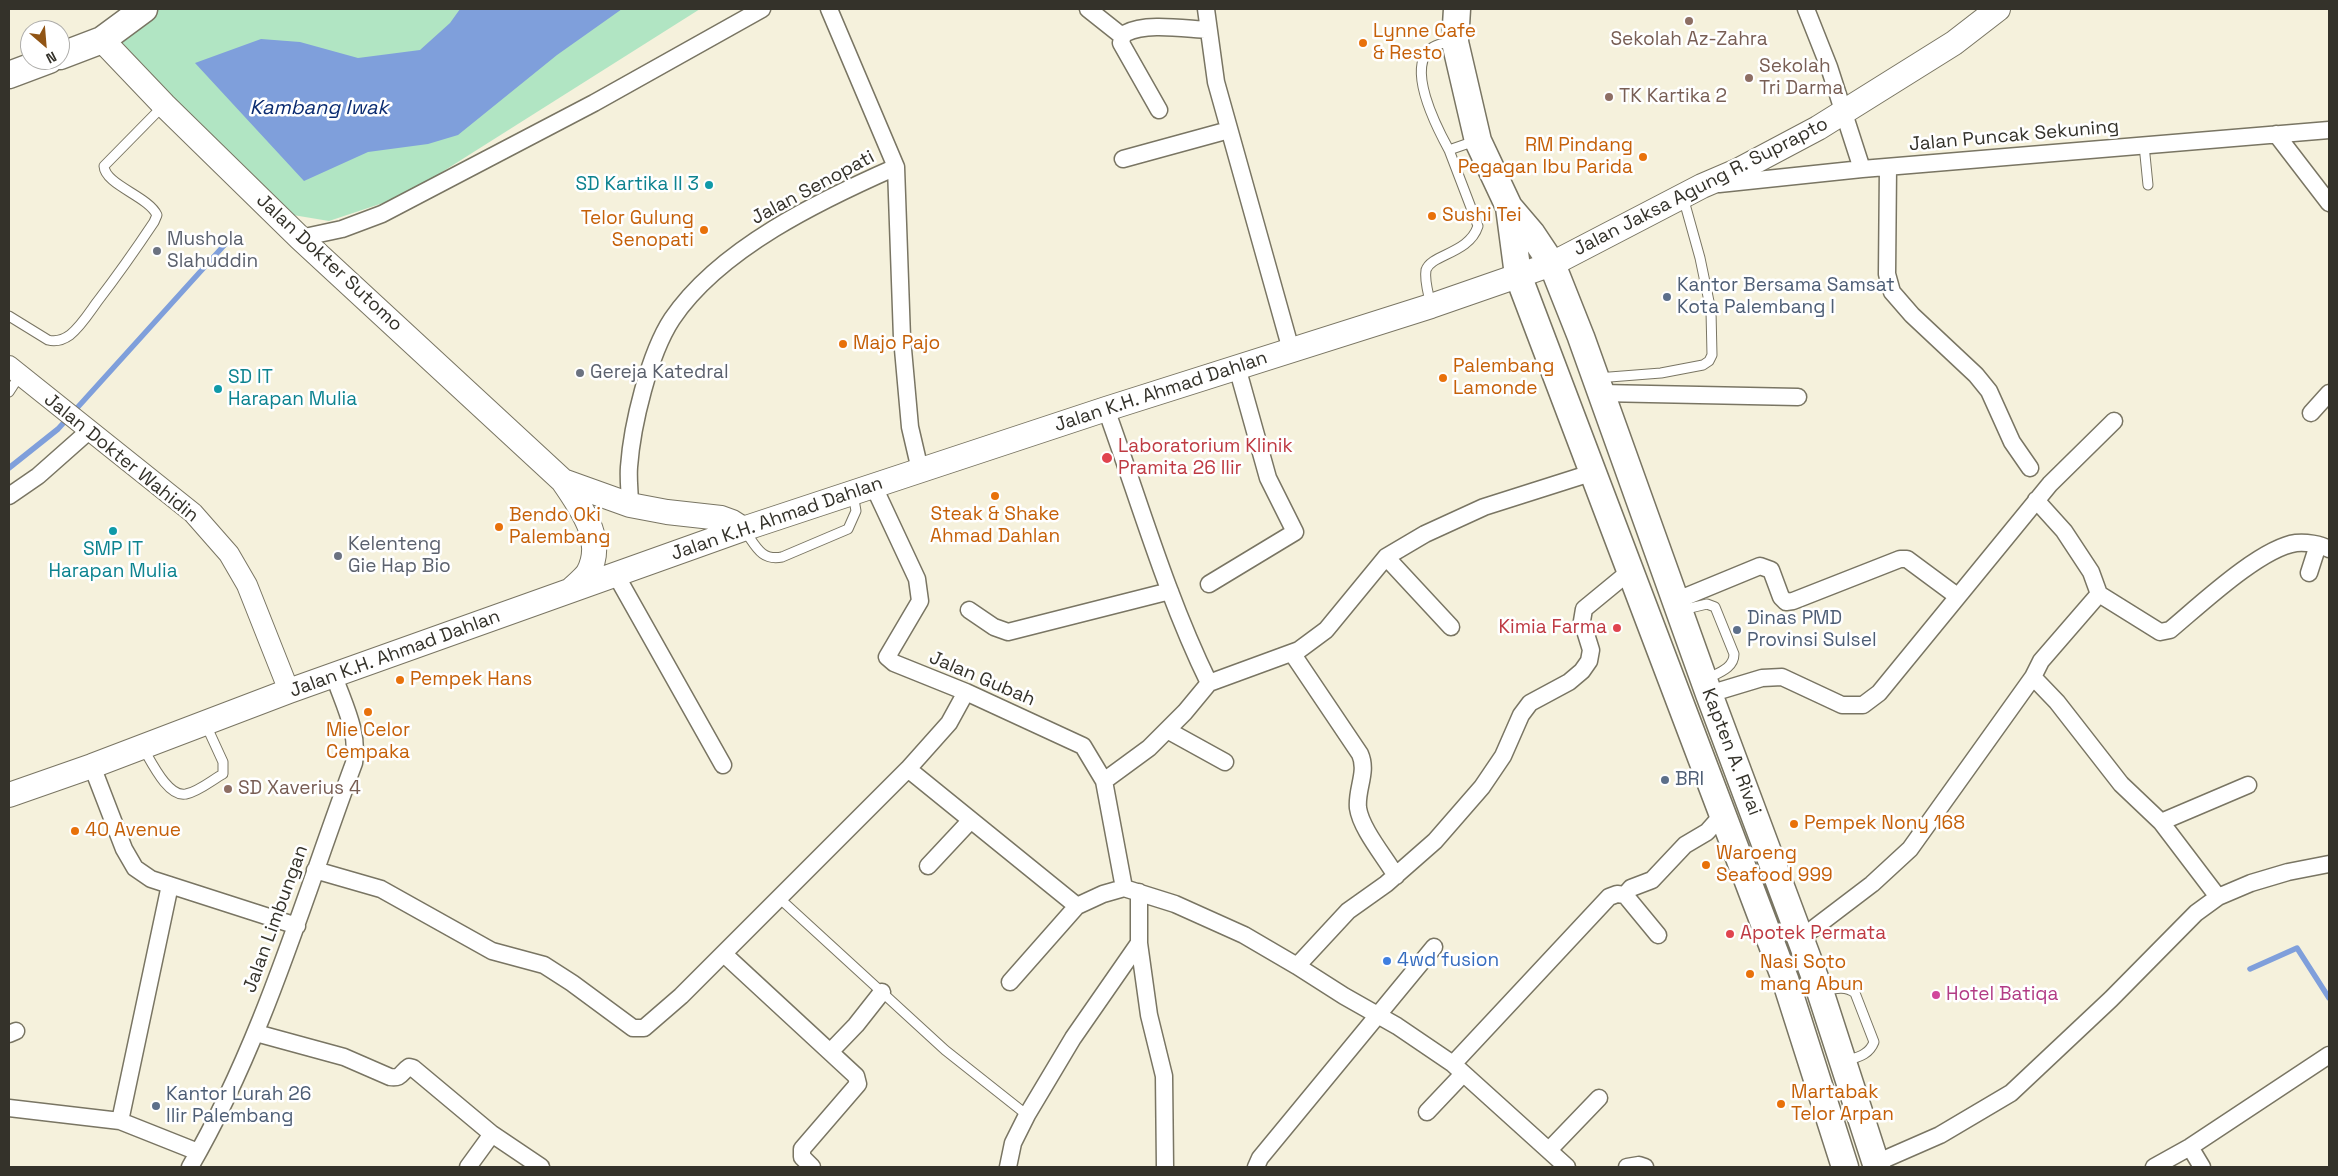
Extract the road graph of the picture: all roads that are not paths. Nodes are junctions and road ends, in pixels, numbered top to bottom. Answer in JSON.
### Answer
{"nodes":[{"id":1,"x":144,"y":9,"type":"edge"},
{"id":2,"x":762,"y":9,"type":"edge"},
{"id":3,"x":829,"y":9,"type":"edge"},
{"id":4,"x":1088,"y":9,"type":"edge"},
{"id":5,"x":1206,"y":9,"type":"edge"},
{"id":6,"x":1456,"y":9,"type":"edge"},
{"id":7,"x":1806,"y":9,"type":"edge"},
{"id":8,"x":1998,"y":9,"type":"edge"},
{"id":9,"x":1208,"y":30,"type":"junction"},
{"id":10,"x":1122,"y":36,"type":"junction"},
{"id":11,"x":102,"y":40,"type":"junction"},
{"id":12,"x":1455,"y":42,"type":"junction"},
{"id":13,"x":70,"y":52,"type":"edge"},
{"id":14,"x":24,"y":70,"type":"edge"},
{"id":15,"x":9,"y":76,"type":"edge"},
{"id":16,"x":164,"y":104,"type":"junction"},
{"id":17,"x":1159,"y":110,"type":"dead end"},
{"id":18,"x":1844,"y":112,"type":"junction"},
{"id":19,"x":1229,"y":130,"type":"junction"},
{"id":20,"x":2329,"y":130,"type":"edge"},
{"id":21,"x":2276,"y":134,"type":"junction"},
{"id":22,"x":1478,"y":141,"type":"junction"},
{"id":23,"x":2144,"y":145,"type":"junction"},
{"id":24,"x":1449,"y":150,"type":"junction"},
{"id":25,"x":1123,"y":159,"type":"dead end"},
{"id":26,"x":896,"y":167,"type":"junction"},
{"id":27,"x":1888,"y":167,"type":"junction"},
{"id":28,"x":1862,"y":169,"type":"junction"},
{"id":29,"x":2148,"y":184,"type":"dead end"},
{"id":30,"x":1692,"y":192,"type":"junction"},
{"id":31,"x":2329,"y":203,"type":"edge"},
{"id":32,"x":1509,"y":207,"type":"junction"},
{"id":33,"x":300,"y":238,"type":"junction"},
{"id":34,"x":1552,"y":264,"type":"junction"},
{"id":35,"x":1518,"y":275,"type":"junction"},
{"id":36,"x":1431,"y":306,"type":"junction"},
{"id":37,"x":9,"y":316,"type":"edge"},
{"id":38,"x":1291,"y":350,"type":"junction"},
{"id":39,"x":1237,"y":367,"type":"junction"},
{"id":40,"x":14,"y":370,"type":"edge"},
{"id":41,"x":1598,"y":386,"type":"junction"},
{"id":42,"x":9,"y":392,"type":"edge"},
{"id":43,"x":2329,"y":393,"type":"edge"},
{"id":44,"x":1798,"y":397,"type":"dead end"},
{"id":45,"x":1106,"y":409,"type":"junction"},
{"id":46,"x":2311,"y":413,"type":"dead end"},
{"id":47,"x":77,"y":421,"type":"junction"},
{"id":48,"x":2114,"y":421,"type":"dead end"},
{"id":49,"x":2030,"y":468,"type":"dead end"},
{"id":50,"x":920,"y":470,"type":"junction"},
{"id":51,"x":1591,"y":472,"type":"junction"},
{"id":52,"x":563,"y":481,"type":"junction"},
{"id":53,"x":863,"y":490,"type":"junction"},
{"id":54,"x":9,"y":496,"type":"edge"},
{"id":55,"x":2036,"y":500,"type":"junction"},
{"id":56,"x":630,"y":505,"type":"junction"},
{"id":57,"x":743,"y":529,"type":"junction"},
{"id":58,"x":2324,"y":547,"type":"edge"},
{"id":59,"x":1386,"y":557,"type":"junction"},
{"id":60,"x":1629,"y":572,"type":"junction"},
{"id":61,"x":2309,"y":573,"type":"dead end"},
{"id":62,"x":616,"y":575,"type":"junction"},
{"id":63,"x":1209,"y":584,"type":"dead end"},
{"id":64,"x":570,"y":591,"type":"junction"},
{"id":65,"x":1170,"y":591,"type":"junction"},
{"id":66,"x":2099,"y":594,"type":"junction"},
{"id":67,"x":1957,"y":596,"type":"junction"},
{"id":68,"x":1677,"y":606,"type":"junction"},
{"id":69,"x":969,"y":610,"type":"dead end"},
{"id":70,"x":1451,"y":627,"type":"dead end"},
{"id":71,"x":1292,"y":653,"type":"junction"},
{"id":72,"x":334,"y":676,"type":"junction"},
{"id":73,"x":2033,"y":677,"type":"junction"},
{"id":74,"x":1209,"y":683,"type":"junction"},
{"id":75,"x":1706,"y":687,"type":"junction"},
{"id":76,"x":289,"y":692,"type":"junction"},
{"id":77,"x":966,"y":692,"type":"junction"},
{"id":78,"x":205,"y":722,"type":"junction"},
{"id":79,"x":1167,"y":730,"type":"junction"},
{"id":80,"x":142,"y":747,"type":"junction"},
{"id":81,"x":1225,"y":762,"type":"dead end"},
{"id":82,"x":723,"y":765,"type":"dead end"},
{"id":83,"x":92,"y":766,"type":"junction"},
{"id":84,"x":908,"y":769,"type":"junction"},
{"id":85,"x":1104,"y":781,"type":"junction"},
{"id":86,"x":2248,"y":784,"type":"dead end"},
{"id":87,"x":9,"y":795,"type":"edge"},
{"id":88,"x":1722,"y":815,"type":"junction"},
{"id":89,"x":971,"y":820,"type":"junction"},
{"id":90,"x":2160,"y":822,"type":"junction"},
{"id":91,"x":2329,"y":864,"type":"edge"},
{"id":92,"x":928,"y":866,"type":"dead end"},
{"id":93,"x":315,"y":870,"type":"junction"},
{"id":94,"x":1396,"y":876,"type":"junction"},
{"id":95,"x":170,"y":885,"type":"junction"},
{"id":96,"x":1132,"y":890,"type":"junction"},
{"id":97,"x":1625,"y":895,"type":"junction"},
{"id":98,"x":778,"y":897,"type":"junction"},
{"id":99,"x":2218,"y":897,"type":"junction"},
{"id":100,"x":1078,"y":906,"type":"junction"},
{"id":101,"x":297,"y":926,"type":"junction"},
{"id":102,"x":1658,"y":935,"type":"dead end"},
{"id":103,"x":1801,"y":938,"type":"junction"},
{"id":104,"x":1139,"y":943,"type":"junction"},
{"id":105,"x":1434,"y":947,"type":"dead end"},
{"id":106,"x":724,"y":954,"type":"junction"},
{"id":107,"x":1297,"y":966,"type":"junction"},
{"id":108,"x":1010,"y":982,"type":"dead end"},
{"id":109,"x":1820,"y":991,"type":"junction"},
{"id":110,"x":882,"y":992,"type":"junction"},
{"id":111,"x":1377,"y":1014,"type":"junction"},
{"id":112,"x":256,"y":1033,"type":"junction"},
{"id":113,"x":830,"y":1052,"type":"junction"},
{"id":114,"x":2329,"y":1055,"type":"edge"},
{"id":115,"x":1843,"y":1062,"type":"junction"},
{"id":116,"x":1458,"y":1069,"type":"junction"},
{"id":117,"x":1599,"y":1098,"type":"dead end"},
{"id":118,"x":9,"y":1108,"type":"edge"},
{"id":119,"x":1427,"y":1112,"type":"dead end"},
{"id":120,"x":1027,"y":1115,"type":"junction"},
{"id":121,"x":120,"y":1121,"type":"junction"},
{"id":122,"x":490,"y":1132,"type":"junction"},
{"id":123,"x":2190,"y":1147,"type":"junction"},
{"id":124,"x":1549,"y":1150,"type":"junction"},
{"id":125,"x":198,"y":1152,"type":"junction"},
{"id":126,"x":1876,"y":1165,"type":"edge"},
{"id":127,"x":190,"y":1167,"type":"edge"},
{"id":128,"x":468,"y":1167,"type":"edge"},
{"id":129,"x":541,"y":1167,"type":"edge"},
{"id":130,"x":812,"y":1167,"type":"edge"},
{"id":131,"x":1008,"y":1167,"type":"edge"},
{"id":132,"x":1165,"y":1167,"type":"edge"},
{"id":133,"x":1256,"y":1167,"type":"edge"},
{"id":134,"x":1567,"y":1167,"type":"edge"},
{"id":135,"x":1627,"y":1167,"type":"edge"},
{"id":136,"x":1645,"y":1167,"type":"edge"},
{"id":137,"x":1845,"y":1167,"type":"edge"},
{"id":138,"x":2154,"y":1167,"type":"edge"},
{"id":139,"x":2202,"y":1167,"type":"edge"}],
"edges":[{"from":1,"to":11,"type":"main road"},
{"from":2,"to":33,"type":"street"},
{"from":3,"to":26,"type":"street"},
{"from":4,"to":10,"type":"street"},
{"from":5,"to":9,"type":"street"},
{"from":6,"to":12,"type":"main road"},
{"from":7,"to":18,"type":"street"},
{"from":8,"to":18,"type":"main road","name":"Jalan Jaksa Agung R. Suprapto"},
{"from":9,"to":10,"type":"street"},
{"from":9,"to":19,"type":"street"},
{"from":10,"to":17,"type":"street"},
{"from":11,"to":13,"type":"main road"},
{"from":11,"to":16,"type":"main road","name":"Jalan Dokter Sutomo"},
{"from":12,"to":22,"type":"main road"},
{"from":12,"to":24,"type":"lane"},
{"from":14,"to":15,"type":"main road"},
{"from":16,"to":33,"type":"main road","name":"Jalan Dokter Sutomo"},
{"from":16,"to":37,"type":"lane"},
{"from":18,"to":28,"type":"street"},
{"from":18,"to":30,"type":"main road","name":"Jalan Jaksa Agung R. Suprapto"},
{"from":19,"to":25,"type":"street"},
{"from":19,"to":38,"type":"street"},
{"from":20,"to":21,"type":"street","name":"Jalan Puncak Sekuning"},
{"from":21,"to":23,"type":"street","name":"Jalan Puncak Sekuning"},
{"from":21,"to":31,"type":"street"},
{"from":22,"to":24,"type":"lane"},
{"from":22,"to":32,"type":"main road"},
{"from":23,"to":27,"type":"street","name":"Jalan Puncak Sekuning"},
{"from":23,"to":29,"type":"lane"},
{"from":24,"to":36,"type":"lane"},
{"from":26,"to":50,"type":"street"},
{"from":26,"to":56,"type":"street","name":"Jalan Senopati"},
{"from":27,"to":28,"type":"street","name":"Jalan Puncak Sekuning"},
{"from":27,"to":49,"type":"street"},
{"from":28,"to":30,"type":"street","name":"Jalan Puncak Sekuning"},
{"from":30,"to":34,"type":"main road","name":"Jalan Jaksa Agung R. Suprapto"},
{"from":30,"to":41,"type":"lane"},
{"from":32,"to":34,"type":"main road","name":"Kapten A. Rivai"},
{"from":32,"to":35,"type":"main road","name":"Kapten A. Rivai"},
{"from":33,"to":52,"type":"main road","name":"Jalan Dokter Sutomo"},
{"from":34,"to":35,"type":"main road","name":"Jalan K.H. Ahmad Dahlan"},
{"from":34,"to":41,"type":"main road","name":"Kapten A. Rivai"},
{"from":35,"to":36,"type":"main road","name":"Jalan K.H. Ahmad Dahlan"},
{"from":35,"to":51,"type":"main road","name":"Kapten A. Rivai"},
{"from":36,"to":38,"type":"main road","name":"Jalan K.H. Ahmad Dahlan"},
{"from":38,"to":39,"type":"main road","name":"Jalan K.H. Ahmad Dahlan"},
{"from":39,"to":45,"type":"main road","name":"Jalan K.H. Ahmad Dahlan"},
{"from":39,"to":63,"type":"street"},
{"from":40,"to":42,"type":"lane"},
{"from":40,"to":47,"type":"street","name":"Jalan Dokter Wahidin"},
{"from":41,"to":44,"type":"street"},
{"from":41,"to":68,"type":"main road","name":"Kapten A. Rivai"},
{"from":43,"to":46,"type":"street"},
{"from":45,"to":50,"type":"main road","name":"Jalan K.H. Ahmad Dahlan"},
{"from":45,"to":65,"type":"street"},
{"from":47,"to":54,"type":"street"},
{"from":47,"to":76,"type":"street","name":"Jalan Dokter Wahidin"},
{"from":48,"to":55,"type":"street"},
{"from":50,"to":53,"type":"main road","name":"Jalan K.H. Ahmad Dahlan"},
{"from":51,"to":59,"type":"street"},
{"from":51,"to":60,"type":"main road","name":"Kapten A. Rivai"},
{"from":52,"to":56,"type":"main road"},
{"from":52,"to":64,"type":"main road"},
{"from":53,"to":57,"type":"main road","name":"Jalan K.H. Ahmad Dahlan"},
{"from":53,"to":57,"type":"lane"},
{"from":53,"to":77,"type":"street","name":"Jalan Gubah"},
{"from":55,"to":66,"type":"street"},
{"from":55,"to":67,"type":"street"},
{"from":56,"to":57,"type":"main road"},
{"from":57,"to":62,"type":"main road","name":"Jalan K.H. Ahmad Dahlan"},
{"from":58,"to":61,"type":"street"},
{"from":58,"to":66,"type":"street"},
{"from":59,"to":70,"type":"street"},
{"from":59,"to":71,"type":"street"},
{"from":60,"to":88,"type":"main road","name":"Kapten A. Rivai"},
{"from":60,"to":94,"type":"street"},
{"from":62,"to":64,"type":"main road","name":"Jalan K.H. Ahmad Dahlan"},
{"from":62,"to":82,"type":"street"},
{"from":64,"to":72,"type":"main road","name":"Jalan K.H. Ahmad Dahlan"},
{"from":65,"to":69,"type":"street"},
{"from":65,"to":74,"type":"street"},
{"from":66,"to":73,"type":"street"},
{"from":67,"to":68,"type":"street"},
{"from":67,"to":75,"type":"street"},
{"from":68,"to":75,"type":"main road","name":"Kapten A. Rivai"},
{"from":68,"to":75,"type":"lane"},
{"from":71,"to":74,"type":"street"},
{"from":71,"to":94,"type":"street"},
{"from":72,"to":76,"type":"main road","name":"Jalan K.H. Ahmad Dahlan"},
{"from":72,"to":93,"type":"street","name":"Jalan Limbungan"},
{"from":73,"to":90,"type":"street"},
{"from":73,"to":103,"type":"street"},
{"from":74,"to":79,"type":"street"},
{"from":75,"to":103,"type":"main road","name":"Kapten A. Rivai"},
{"from":76,"to":78,"type":"main road","name":"Jalan K.H. Ahmad Dahlan"},
{"from":77,"to":84,"type":"street"},
{"from":77,"to":85,"type":"street","name":"Jalan Gubah"},
{"from":78,"to":80,"type":"main road","name":"Jalan K.H. Ahmad Dahlan"},
{"from":78,"to":80,"type":"lane"},
{"from":79,"to":81,"type":"street"},
{"from":79,"to":85,"type":"street"},
{"from":80,"to":83,"type":"main road","name":"Jalan K.H. Ahmad Dahlan"},
{"from":83,"to":87,"type":"main road","name":"Jalan K.H. Ahmad Dahlan"},
{"from":83,"to":95,"type":"street"},
{"from":84,"to":89,"type":"street"},
{"from":84,"to":98,"type":"street"},
{"from":85,"to":96,"type":"street","name":"Jalan Gubah"},
{"from":86,"to":90,"type":"street"},
{"from":88,"to":97,"type":"street"},
{"from":88,"to":137,"type":"main road","name":"Kapten A. Rivai"},
{"from":89,"to":92,"type":"street"},
{"from":89,"to":100,"type":"street"},
{"from":90,"to":99,"type":"street"},
{"from":91,"to":99,"type":"street"},
{"from":93,"to":101,"type":"street","name":"Jalan Limbungan"},
{"from":93,"to":106,"type":"street"},
{"from":94,"to":107,"type":"street"},
{"from":95,"to":101,"type":"street"},
{"from":95,"to":121,"type":"street"},
{"from":96,"to":100,"type":"street"},
{"from":96,"to":104,"type":"street","name":"Jalan Gubah"},
{"from":96,"to":107,"type":"street"},
{"from":97,"to":102,"type":"street"},
{"from":97,"to":116,"type":"street"},
{"from":98,"to":106,"type":"street"},
{"from":98,"to":110,"type":"lane"},
{"from":99,"to":126,"type":"street"},
{"from":100,"to":108,"type":"street"},
{"from":101,"to":112,"type":"street","name":"Jalan Limbungan"},
{"from":103,"to":109,"type":"main road","name":"Kapten A. Rivai"},
{"from":104,"to":120,"type":"street"},
{"from":104,"to":132,"type":"street","name":"Jalan Gubah"},
{"from":105,"to":111,"type":"street"},
{"from":106,"to":113,"type":"street"},
{"from":107,"to":111,"type":"street"},
{"from":109,"to":115,"type":"main road","name":"Kapten A. Rivai"},
{"from":109,"to":115,"type":"lane"},
{"from":110,"to":113,"type":"street"},
{"from":110,"to":120,"type":"lane"},
{"from":111,"to":116,"type":"street"},
{"from":111,"to":133,"type":"street"},
{"from":112,"to":122,"type":"street"},
{"from":112,"to":125,"type":"street","name":"Jalan Limbungan"},
{"from":113,"to":130,"type":"street"},
{"from":114,"to":123,"type":"street"},
{"from":115,"to":126,"type":"main road","name":"Kapten A. Rivai"},
{"from":116,"to":119,"type":"street"},
{"from":116,"to":124,"type":"street"},
{"from":117,"to":124,"type":"street"},
{"from":118,"to":121,"type":"street"},
{"from":120,"to":131,"type":"street"},
{"from":121,"to":125,"type":"street"},
{"from":122,"to":128,"type":"street"},
{"from":122,"to":129,"type":"street"},
{"from":123,"to":138,"type":"street"},
{"from":123,"to":139,"type":"street"},
{"from":124,"to":134,"type":"street"},
{"from":125,"to":127,"type":"street","name":"Jalan Limbungan"},
{"from":135,"to":136,"type":"street"}]}
